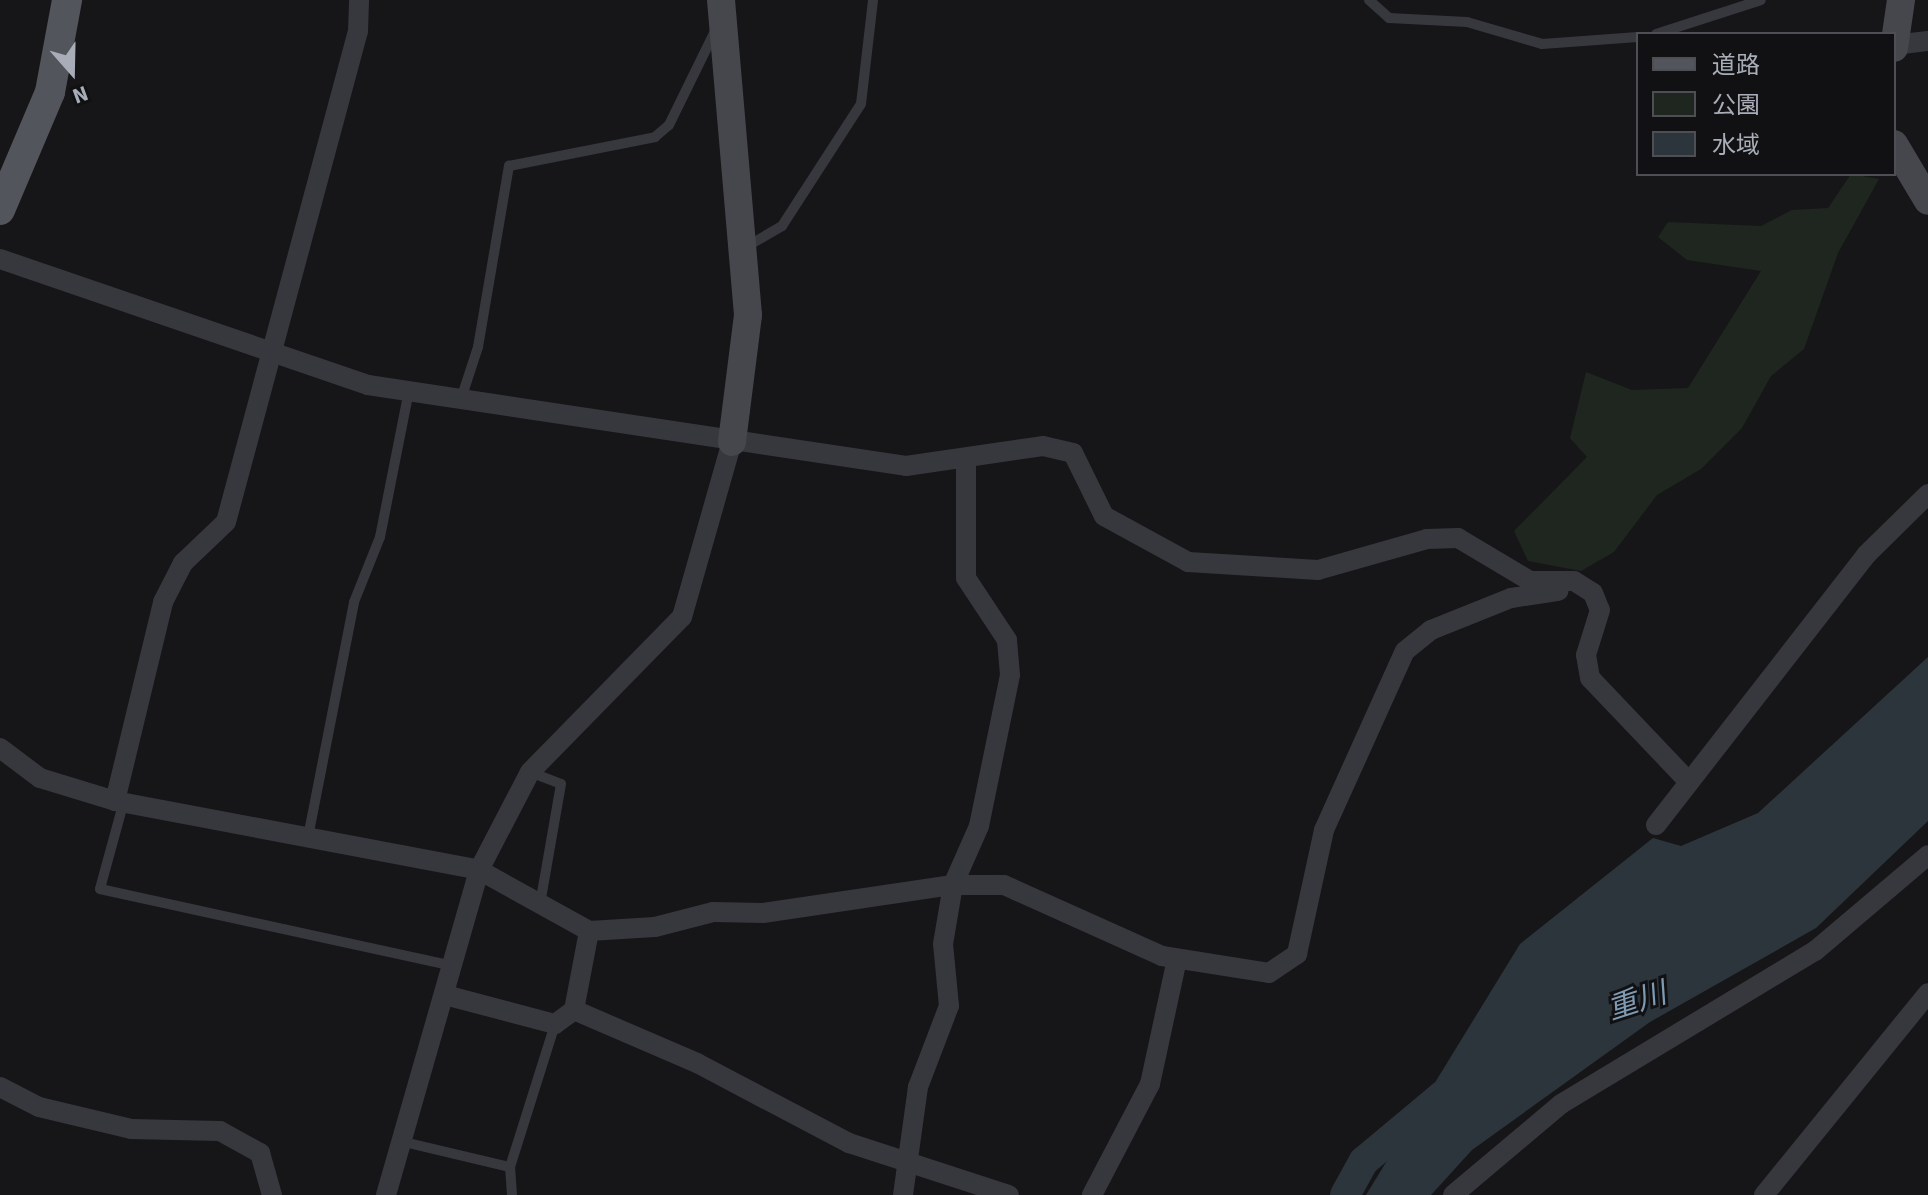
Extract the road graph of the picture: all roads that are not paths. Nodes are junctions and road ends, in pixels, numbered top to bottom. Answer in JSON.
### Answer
{"nodes":[{"id":1,"x":67,"y":0,"type":"edge"},
{"id":2,"x":359,"y":0,"type":"edge"},
{"id":3,"x":873,"y":0,"type":"edge"},
{"id":4,"x":1369,"y":0,"type":"edge"},
{"id":5,"x":1761,"y":0,"type":"edge"},
{"id":6,"x":1901,"y":0,"type":"edge"},
{"id":7,"x":722,"y":7,"type":"edge"},
{"id":8,"x":1662,"y":32,"type":"edge"},
{"id":9,"x":1896,"y":34,"type":"edge"},
{"id":10,"x":1636,"y":37,"type":"edge"},
{"id":11,"x":1928,"y":41,"type":"edge"},
{"id":12,"x":1896,"y":47,"type":"edge"},
{"id":13,"x":1896,"y":147,"type":"edge"},
{"id":14,"x":1928,"y":201,"type":"edge"},
{"id":15,"x":0,"y":210,"type":"edge"},
{"id":16,"x":746,"y":247,"type":"junction"},
{"id":17,"x":0,"y":259,"type":"edge"},
{"id":18,"x":273,"y":353,"type":"junction"},
{"id":19,"x":409,"y":391,"type":"junction"},
{"id":20,"x":461,"y":399,"type":"junction"},
{"id":21,"x":732,"y":442,"type":"junction"},
{"id":22,"x":966,"y":458,"type":"junction"},
{"id":23,"x":1928,"y":494,"type":"edge"},
{"id":24,"x":1585,"y":588,"type":"junction"},
{"id":25,"x":0,"y":748,"type":"edge"},
{"id":26,"x":530,"y":772,"type":"junction"},
{"id":27,"x":1689,"y":782,"type":"junction"},
{"id":28,"x":120,"y":801,"type":"junction"},
{"id":29,"x":1656,"y":825,"type":"dead end"},
{"id":30,"x":308,"y":837,"type":"junction"},
{"id":31,"x":1928,"y":855,"type":"edge"},
{"id":32,"x":479,"y":870,"type":"junction"},
{"id":33,"x":953,"y":885,"type":"junction"},
{"id":34,"x":541,"y":899,"type":"junction"},
{"id":35,"x":589,"y":931,"type":"junction"},
{"id":36,"x":1177,"y":959,"type":"junction"},
{"id":37,"x":454,"y":966,"type":"junction"},
{"id":38,"x":1928,"y":993,"type":"edge"},
{"id":39,"x":445,"y":995,"type":"junction"},
{"id":40,"x":574,"y":1010,"type":"junction"},
{"id":41,"x":555,"y":1024,"type":"junction"},
{"id":42,"x":0,"y":1087,"type":"edge"},
{"id":43,"x":404,"y":1142,"type":"junction"},
{"id":44,"x":903,"y":1163,"type":"junction"},
{"id":45,"x":510,"y":1167,"type":"junction"},
{"id":46,"x":272,"y":1195,"type":"edge"},
{"id":47,"x":386,"y":1195,"type":"edge"},
{"id":48,"x":512,"y":1195,"type":"edge"},
{"id":49,"x":903,"y":1195,"type":"edge"},
{"id":50,"x":1009,"y":1195,"type":"edge"},
{"id":51,"x":1092,"y":1195,"type":"edge"},
{"id":52,"x":1453,"y":1195,"type":"edge"},
{"id":53,"x":1764,"y":1195,"type":"edge"}],
"edges":[{"from":1,"to":15,"type":"main road"},
{"from":2,"to":18,"type":"street"},
{"from":3,"to":16,"type":"lane"},
{"from":4,"to":10,"type":"lane"},
{"from":5,"to":8,"type":"lane"},
{"from":6,"to":9,"type":"street"},
{"from":7,"to":16,"type":"street"},
{"from":7,"to":20,"type":"lane"},
{"from":11,"to":12,"type":"street"},
{"from":13,"to":14,"type":"street"},
{"from":16,"to":21,"type":"street"},
{"from":17,"to":18,"type":"street"},
{"from":18,"to":19,"type":"street"},
{"from":18,"to":28,"type":"street"},
{"from":19,"to":20,"type":"street"},
{"from":19,"to":30,"type":"lane"},
{"from":20,"to":21,"type":"street"},
{"from":21,"to":22,"type":"street"},
{"from":21,"to":26,"type":"street"},
{"from":22,"to":24,"type":"street"},
{"from":22,"to":33,"type":"street"},
{"from":23,"to":27,"type":"street"},
{"from":24,"to":27,"type":"street"},
{"from":24,"to":36,"type":"street"},
{"from":25,"to":28,"type":"street"},
{"from":26,"to":32,"type":"street"},
{"from":26,"to":34,"type":"lane"},
{"from":27,"to":29,"type":"street"},
{"from":28,"to":30,"type":"street"},
{"from":28,"to":37,"type":"lane"},
{"from":30,"to":32,"type":"street"},
{"from":31,"to":52,"type":"street"},
{"from":32,"to":34,"type":"street"},
{"from":32,"to":37,"type":"street"},
{"from":33,"to":35,"type":"street"},
{"from":33,"to":36,"type":"street"},
{"from":33,"to":44,"type":"street"},
{"from":34,"to":35,"type":"street"},
{"from":35,"to":40,"type":"street"},
{"from":36,"to":51,"type":"street"},
{"from":37,"to":39,"type":"street"},
{"from":38,"to":53,"type":"street"},
{"from":39,"to":41,"type":"street"},
{"from":39,"to":43,"type":"street"},
{"from":40,"to":41,"type":"street"},
{"from":40,"to":44,"type":"street"},
{"from":41,"to":45,"type":"lane"},
{"from":42,"to":46,"type":"street"},
{"from":43,"to":45,"type":"lane"},
{"from":43,"to":47,"type":"street"},
{"from":44,"to":49,"type":"street"},
{"from":44,"to":50,"type":"street"},
{"from":45,"to":48,"type":"lane"}]}
